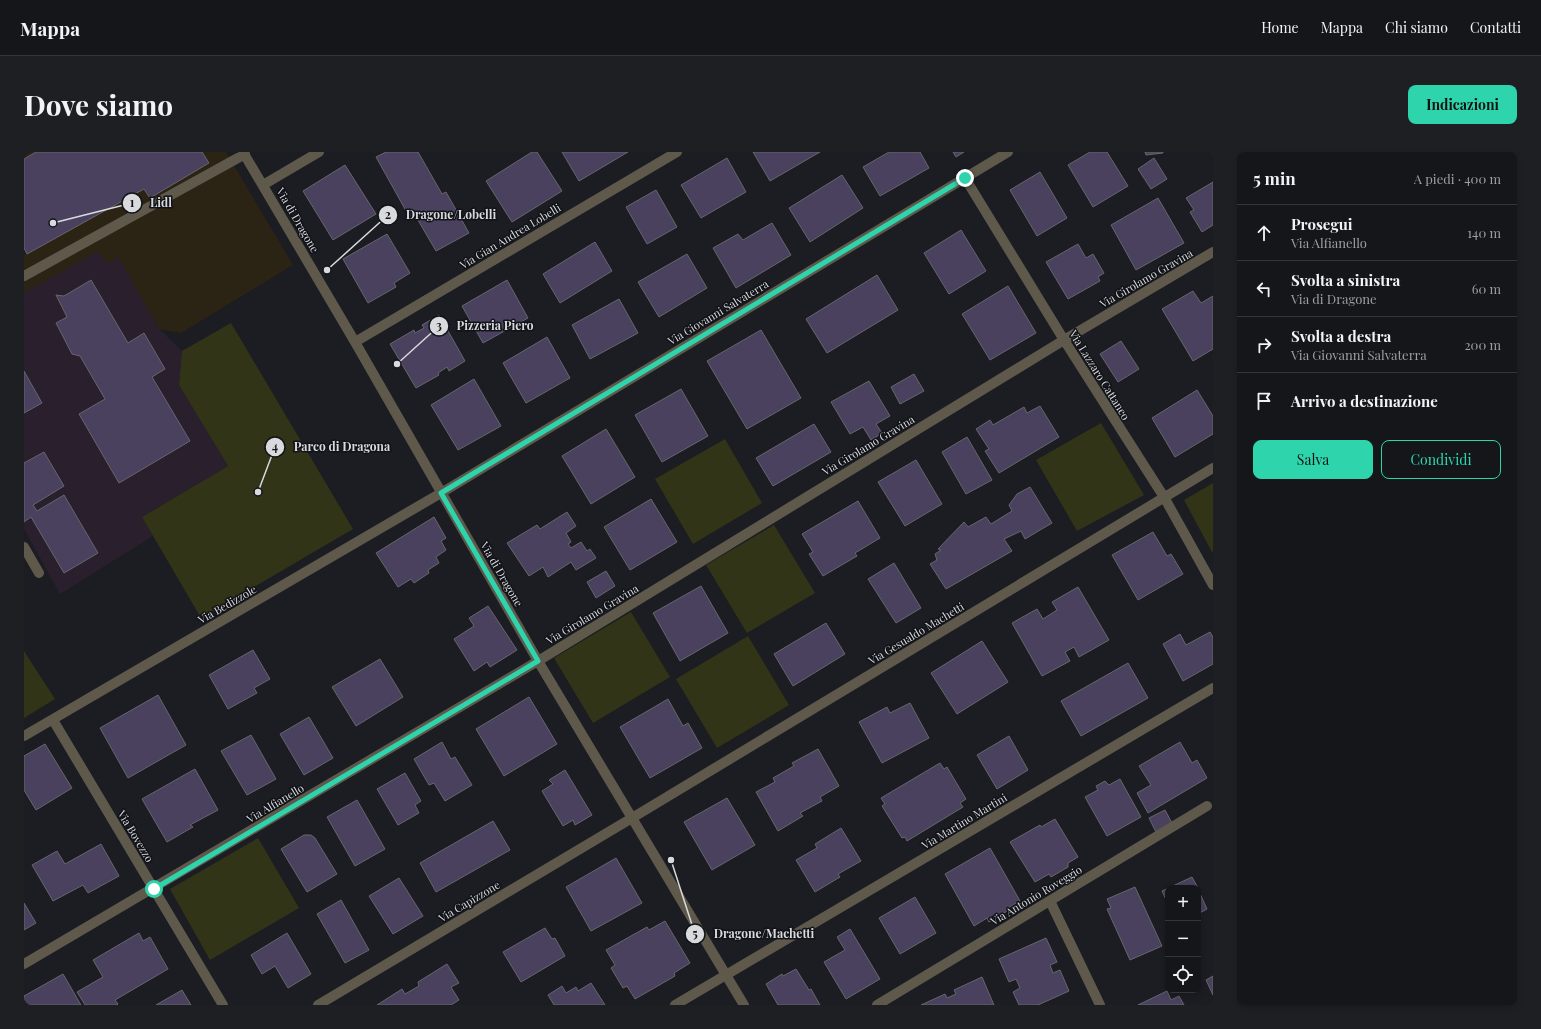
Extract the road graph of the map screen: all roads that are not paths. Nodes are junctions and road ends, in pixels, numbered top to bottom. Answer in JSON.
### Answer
{"nodes":[{"id":1,"x":319,"y":152,"type":"edge"},
{"id":2,"x":677,"y":152,"type":"edge"},
{"id":3,"x":1008,"y":152,"type":"edge"},
{"id":4,"x":244,"y":153,"type":"edge"},
{"id":5,"x":965,"y":178,"type":"junction"},
{"id":6,"x":263,"y":185,"type":"junction"},
{"id":7,"x":1213,"y":252,"type":"edge"},
{"id":8,"x":24,"y":276,"type":"edge"},
{"id":9,"x":1064,"y":340,"type":"junction"},
{"id":10,"x":355,"y":342,"type":"junction"},
{"id":11,"x":1213,"y":468,"type":"edge"},
{"id":12,"x":441,"y":493,"type":"junction"},
{"id":13,"x":1164,"y":498,"type":"junction"},
{"id":14,"x":24,"y":547,"type":"edge"},
{"id":15,"x":39,"y":573,"type":"dead end"},
{"id":16,"x":1213,"y":585,"type":"edge"},
{"id":17,"x":538,"y":661,"type":"junction"},
{"id":18,"x":1213,"y":688,"type":"edge"},
{"id":19,"x":53,"y":720,"type":"junction"},
{"id":20,"x":24,"y":736,"type":"edge"},
{"id":21,"x":1207,"y":806,"type":"dead end"},
{"id":22,"x":632,"y":818,"type":"junction"},
{"id":23,"x":154,"y":889,"type":"junction"},
{"id":24,"x":1050,"y":901,"type":"junction"},
{"id":25,"x":24,"y":964,"type":"edge"},
{"id":26,"x":727,"y":974,"type":"junction"},
{"id":27,"x":223,"y":1005,"type":"edge"},
{"id":28,"x":318,"y":1005,"type":"edge"},
{"id":29,"x":675,"y":1005,"type":"edge"},
{"id":30,"x":744,"y":1005,"type":"edge"},
{"id":31,"x":877,"y":1005,"type":"edge"},
{"id":32,"x":1100,"y":1005,"type":"edge"}],
"edges":[{"from":1,"to":6,"type":"street"},
{"from":2,"to":10,"type":"street","name":"Via Gian Andrea Lobelli"},
{"from":3,"to":5,"type":"street","name":"Via Giovanni Salvaterra"},
{"from":4,"to":6,"type":"street","name":"Via di Dragone"},
{"from":4,"to":8,"type":"street"},
{"from":5,"to":9,"type":"street","name":"Via Lazzaro Cattaneo"},
{"from":5,"to":12,"type":"street","name":"Via Giovanni Salvaterra"},
{"from":6,"to":10,"type":"street","name":"Via di Dragone"},
{"from":7,"to":9,"type":"street","name":"Via Girolamo Gravina"},
{"from":9,"to":13,"type":"street","name":"Via Lazzaro Cattaneo"},
{"from":9,"to":17,"type":"street","name":"Via Girolamo Gravina"},
{"from":10,"to":12,"type":"street","name":"Via di Dragone"},
{"from":11,"to":13,"type":"street","name":"Via Gesualdo Machetti"},
{"from":12,"to":17,"type":"street","name":"Via di Dragone"},
{"from":12,"to":19,"type":"street","name":"Via Bedizzole"},
{"from":13,"to":16,"type":"street","name":"Via Lazzaro Cattaneo"},
{"from":13,"to":22,"type":"street","name":"Via Gesualdo Machetti"},
{"from":14,"to":15,"type":"street"},
{"from":17,"to":22,"type":"street","name":"Via di Dragone"},
{"from":17,"to":23,"type":"street","name":"Via Alfianello"},
{"from":18,"to":26,"type":"street","name":"Via Martino Martini"},
{"from":19,"to":20,"type":"street","name":"Via Bedizzole"},
{"from":19,"to":23,"type":"street","name":"Via Bovezzo"},
{"from":21,"to":24,"type":"street","name":"Via Antonio Roveggio"},
{"from":22,"to":26,"type":"street","name":"Via di Dragone"},
{"from":22,"to":28,"type":"street","name":"Via Capizzone"},
{"from":23,"to":25,"type":"street","name":"Via Alfianello"},
{"from":23,"to":27,"type":"street","name":"Via Bovezzo"},
{"from":24,"to":31,"type":"street","name":"Via Antonio Roveggio"},
{"from":24,"to":32,"type":"street"},
{"from":26,"to":29,"type":"street","name":"Via Martino Martini"},
{"from":26,"to":30,"type":"street","name":"Via di Dragone"}]}
